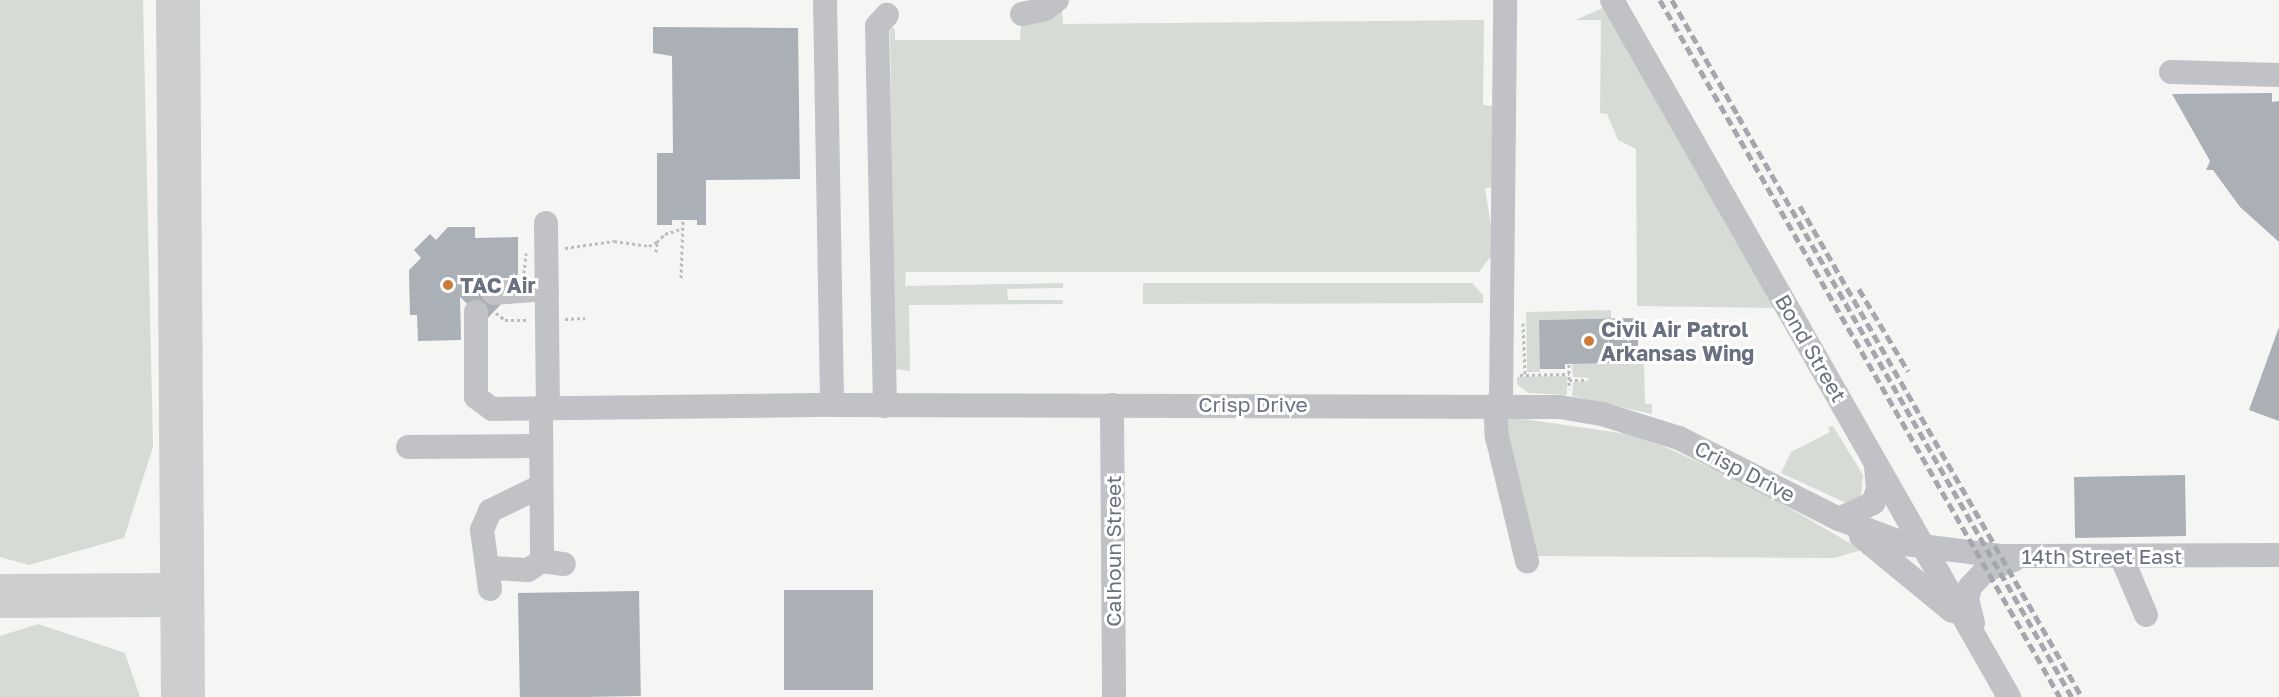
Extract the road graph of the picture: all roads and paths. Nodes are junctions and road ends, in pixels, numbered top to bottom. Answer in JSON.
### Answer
{"nodes":[{"id":1,"x":825,"y":0,"type":"edge"},
{"id":2,"x":1057,"y":0,"type":"edge"},
{"id":3,"x":1505,"y":0,"type":"edge"},
{"id":4,"x":1612,"y":0,"type":"edge"},
{"id":5,"x":1022,"y":14,"type":"dead end"},
{"id":6,"x":887,"y":15,"type":"dead end"},
{"id":7,"x":2171,"y":72,"type":"dead end"},
{"id":8,"x":2279,"y":75,"type":"edge"},
{"id":9,"x":683,"y":220,"type":"dead end"},
{"id":10,"x":546,"y":223,"type":"dead end"},
{"id":11,"x":683,"y":228,"type":"junction"},
{"id":12,"x":657,"y":242,"type":"junction"},
{"id":13,"x":556,"y":249,"type":"dead end"},
{"id":14,"x":656,"y":252,"type":"dead end"},
{"id":15,"x":681,"y":278,"type":"dead end"},
{"id":16,"x":547,"y":289,"type":"junction"},
{"id":17,"x":488,"y":306,"type":"junction"},
{"id":18,"x":577,"y":318,"type":"dead end"},
{"id":19,"x":585,"y":318,"type":"dead end"},
{"id":20,"x":527,"y":320,"type":"dead end"},
{"id":21,"x":1523,"y":320,"type":"dead end"},
{"id":22,"x":1569,"y":364,"type":"dead end"},
{"id":23,"x":1569,"y":374,"type":"junction"},
{"id":24,"x":1516,"y":375,"type":"dead end"},
{"id":25,"x":1525,"y":375,"type":"junction"},
{"id":26,"x":1569,"y":380,"type":"junction"},
{"id":27,"x":1587,"y":380,"type":"dead end"},
{"id":28,"x":1569,"y":396,"type":"dead end"},
{"id":29,"x":1498,"y":404,"type":"junction"},
{"id":30,"x":832,"y":405,"type":"junction"},
{"id":31,"x":1112,"y":405,"type":"junction"},
{"id":32,"x":885,"y":406,"type":"junction"},
{"id":33,"x":544,"y":407,"type":"junction"},
{"id":34,"x":541,"y":446,"type":"junction"},
{"id":35,"x":408,"y":447,"type":"dead end"},
{"id":36,"x":1875,"y":459,"type":"junction"},
{"id":37,"x":542,"y":496,"type":"junction"},
{"id":38,"x":1839,"y":519,"type":"junction"},
{"id":39,"x":1925,"y":547,"type":"junction"},
{"id":40,"x":2279,"y":555,"type":"edge"},
{"id":41,"x":2121,"y":556,"type":"junction"},
{"id":42,"x":2036,"y":557,"type":"junction"},
{"id":43,"x":1527,"y":561,"type":"dead end"},
{"id":44,"x":2146,"y":615,"type":"dead end"},
{"id":45,"x":1983,"y":647,"type":"junction"},
{"id":46,"x":1114,"y":697,"type":"edge"},
{"id":47,"x":2009,"y":697,"type":"edge"}],
"edges":[{"from":1,"to":30,"type":"street"},
{"from":2,"to":5,"type":"street"},
{"from":3,"to":29,"type":"street"},
{"from":4,"to":36,"type":"street","name":"Bond Street"},
{"from":6,"to":32,"type":"street"},
{"from":7,"to":8,"type":"street"},
{"from":9,"to":11,"type":"path"},
{"from":10,"to":16,"type":"street"},
{"from":11,"to":12,"type":"path"},
{"from":11,"to":15,"type":"path"},
{"from":12,"to":13,"type":"path"},
{"from":12,"to":14,"type":"path"},
{"from":16,"to":17,"type":"street"},
{"from":16,"to":33,"type":"street"},
{"from":17,"to":20,"type":"path"},
{"from":17,"to":33,"type":"street","name":"Crisp Drive"},
{"from":18,"to":19,"type":"path"},
{"from":21,"to":25,"type":"path"},
{"from":22,"to":23,"type":"path"},
{"from":23,"to":25,"type":"path"},
{"from":23,"to":26,"type":"path"},
{"from":24,"to":25,"type":"path"},
{"from":26,"to":27,"type":"path"},
{"from":26,"to":28,"type":"path"},
{"from":29,"to":31,"type":"street","name":"Crisp Drive"},
{"from":29,"to":38,"type":"street","name":"Crisp Drive"},
{"from":29,"to":43,"type":"street"},
{"from":30,"to":32,"type":"street","name":"Crisp Drive"},
{"from":30,"to":33,"type":"street","name":"Crisp Drive"},
{"from":31,"to":32,"type":"street","name":"Crisp Drive"},
{"from":31,"to":46,"type":"street","name":"Calhoun Street"},
{"from":33,"to":34,"type":"street"},
{"from":34,"to":35,"type":"street"},
{"from":34,"to":37,"type":"street"},
{"from":36,"to":38,"type":"street"},
{"from":36,"to":39,"type":"street","name":"Bond Street"},
{"from":37,"to":37,"type":"street"},
{"from":38,"to":39,"type":"street","name":"Crisp Drive"},
{"from":38,"to":45,"type":"street","name":"Crisp Drive"},
{"from":39,"to":42,"type":"street","name":"14th Street East"},
{"from":39,"to":45,"type":"street","name":"Bond Street"},
{"from":40,"to":41,"type":"street","name":"14th Street East"},
{"from":41,"to":42,"type":"street","name":"14th Street East"},
{"from":41,"to":44,"type":"street"},
{"from":42,"to":45,"type":"street"},
{"from":45,"to":47,"type":"street","name":"Bond Street"}]}
